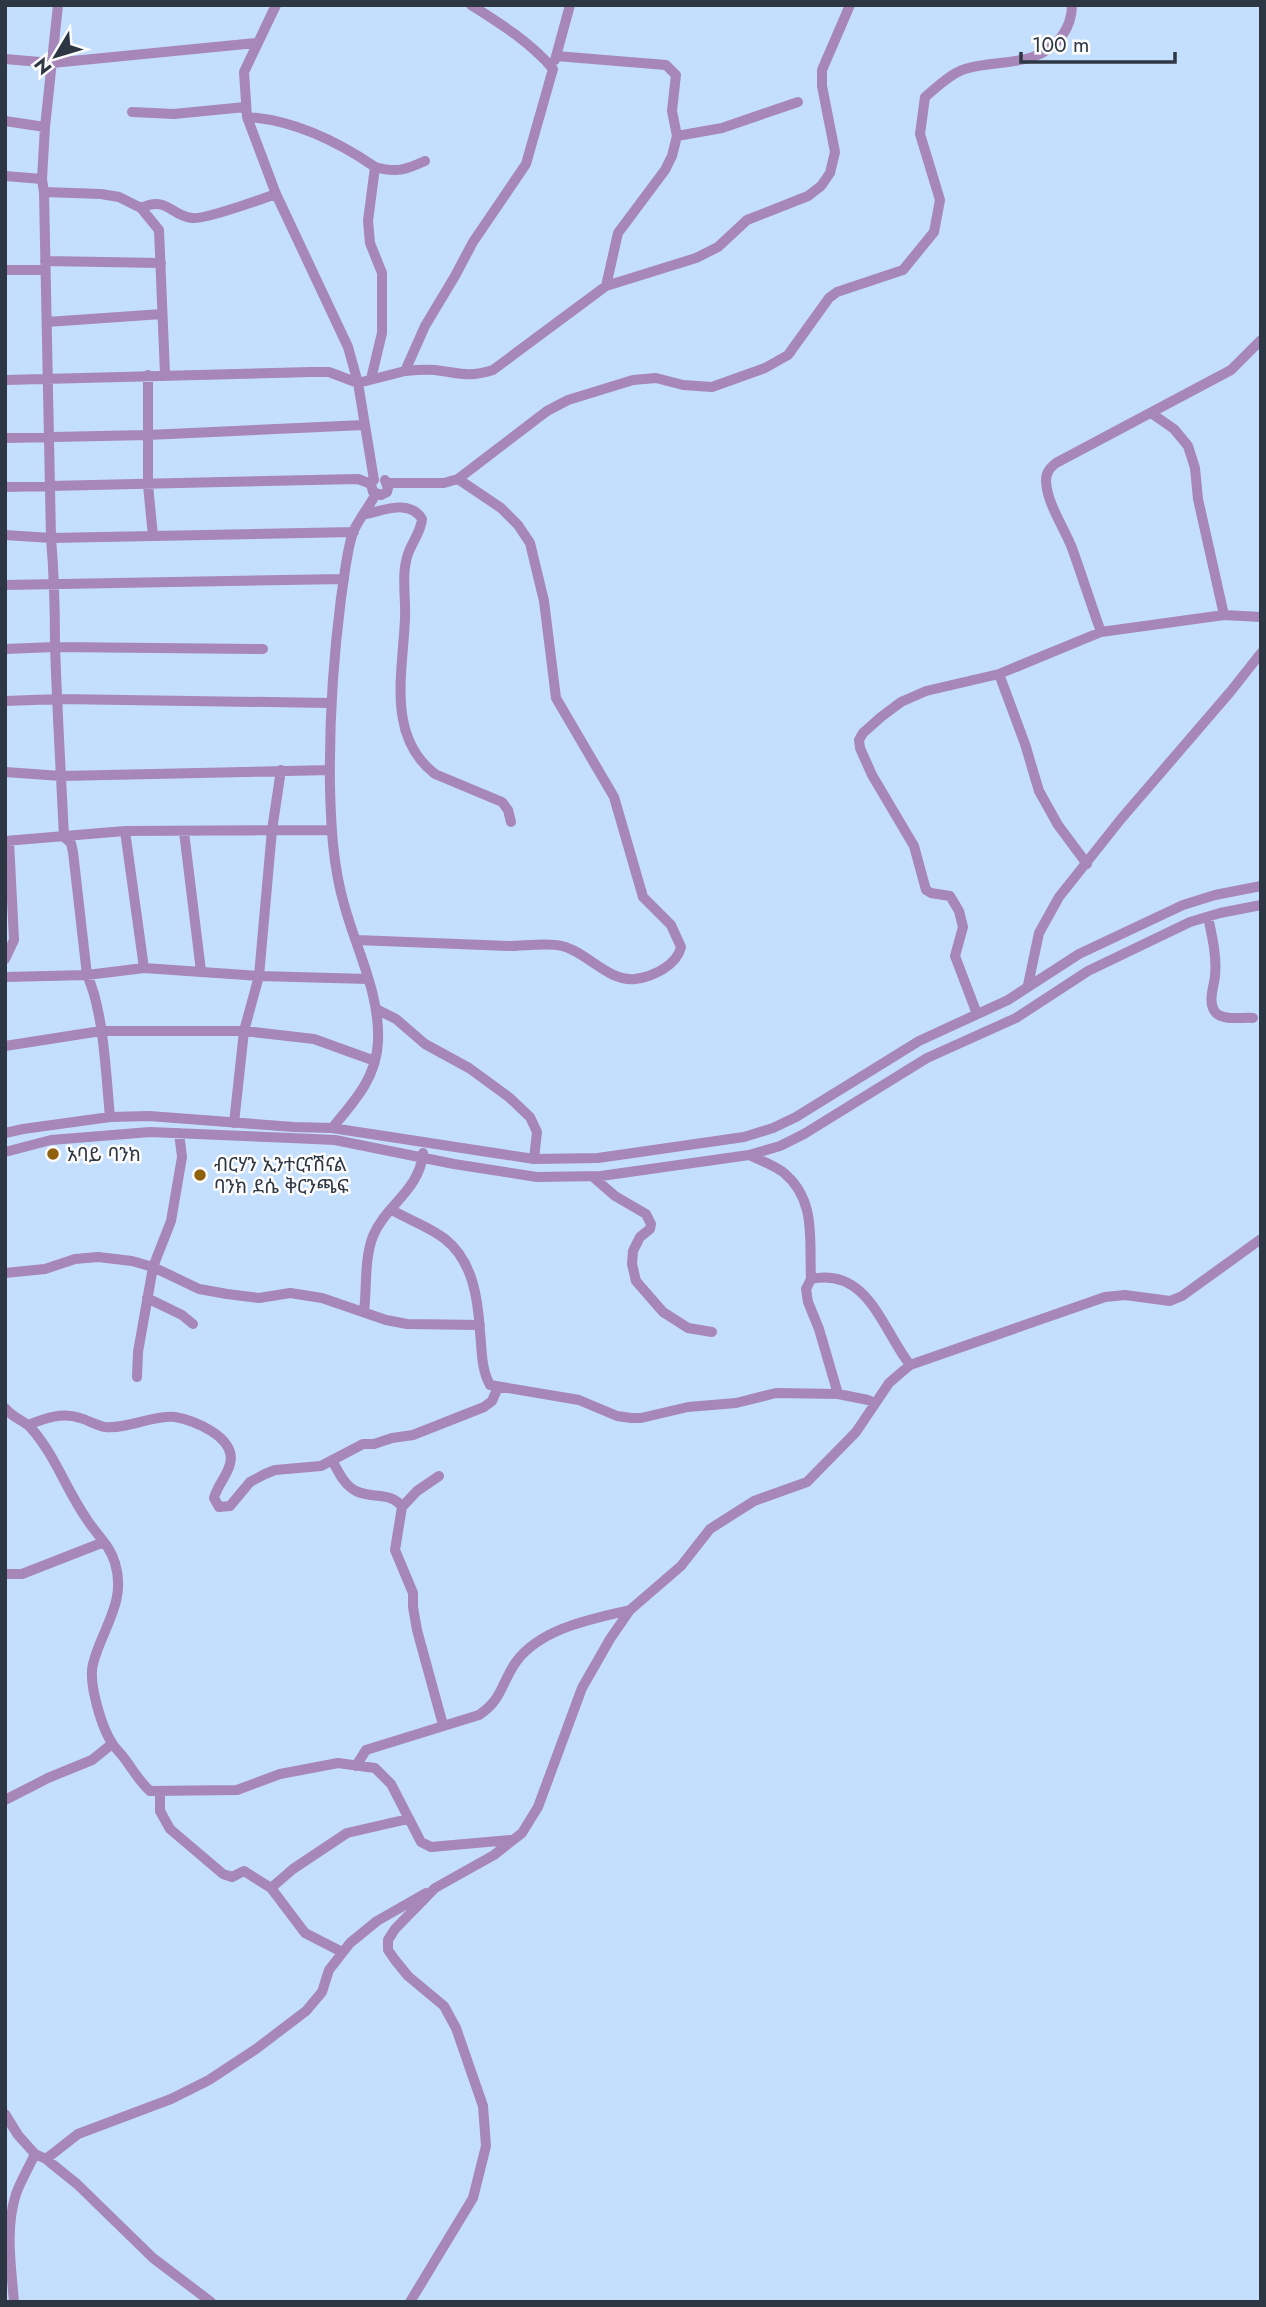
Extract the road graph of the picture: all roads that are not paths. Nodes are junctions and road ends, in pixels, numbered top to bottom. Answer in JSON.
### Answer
{"nodes":[{"id":1,"x":58,"y":5,"type":"edge"},
{"id":2,"x":276,"y":5,"type":"edge"},
{"id":3,"x":471,"y":5,"type":"edge"},
{"id":4,"x":570,"y":5,"type":"edge"},
{"id":5,"x":850,"y":5,"type":"edge"},
{"id":6,"x":1072,"y":5,"type":"edge"},
{"id":7,"x":257,"y":43,"type":"junction"},
{"id":8,"x":556,"y":56,"type":"junction"},
{"id":9,"x":5,"y":59,"type":"edge"},
{"id":10,"x":52,"y":63,"type":"junction"},
{"id":11,"x":553,"y":69,"type":"junction"},
{"id":12,"x":798,"y":103,"type":"dead end"},
{"id":13,"x":132,"y":112,"type":"dead end"},
{"id":14,"x":246,"y":112,"type":"junction"},
{"id":15,"x":5,"y":121,"type":"edge"},
{"id":16,"x":45,"y":127,"type":"junction"},
{"id":17,"x":677,"y":136,"type":"junction"},
{"id":18,"x":425,"y":161,"type":"dead end"},
{"id":19,"x":375,"y":167,"type":"junction"},
{"id":20,"x":5,"y":176,"type":"edge"},
{"id":21,"x":42,"y":179,"type":"junction"},
{"id":22,"x":44,"y":192,"type":"junction"},
{"id":23,"x":276,"y":194,"type":"junction"},
{"id":24,"x":141,"y":208,"type":"junction"},
{"id":25,"x":161,"y":263,"type":"junction"},
{"id":26,"x":45,"y":265,"type":"junction"},
{"id":27,"x":5,"y":270,"type":"edge"},
{"id":28,"x":606,"y":286,"type":"junction"},
{"id":29,"x":162,"y":314,"type":"junction"},
{"id":30,"x":47,"y":322,"type":"junction"},
{"id":31,"x":1261,"y":340,"type":"edge"},
{"id":32,"x":405,"y":371,"type":"junction"},
{"id":33,"x":165,"y":374,"type":"junction"},
{"id":34,"x":148,"y":375,"type":"junction"},
{"id":35,"x":49,"y":379,"type":"junction"},
{"id":36,"x":371,"y":379,"type":"junction"},
{"id":37,"x":5,"y":380,"type":"edge"},
{"id":38,"x":358,"y":383,"type":"junction"},
{"id":39,"x":1152,"y":413,"type":"junction"},
{"id":40,"x":364,"y":425,"type":"junction"},
{"id":41,"x":148,"y":435,"type":"junction"},
{"id":42,"x":49,"y":436,"type":"junction"},
{"id":43,"x":5,"y":438,"type":"edge"},
{"id":44,"x":458,"y":479,"type":"junction"},
{"id":45,"x":148,"y":485,"type":"junction"},
{"id":46,"x":50,"y":486,"type":"junction"},
{"id":47,"x":374,"y":486,"type":"junction"},
{"id":48,"x":5,"y":487,"type":"edge"},
{"id":49,"x":366,"y":514,"type":"junction"},
{"id":50,"x":354,"y":532,"type":"junction"},
{"id":51,"x":5,"y":535,"type":"edge"},
{"id":52,"x":153,"y":536,"type":"junction"},
{"id":53,"x":51,"y":538,"type":"junction"},
{"id":54,"x":344,"y":579,"type":"junction"},
{"id":55,"x":5,"y":585,"type":"edge"},
{"id":56,"x":55,"y":585,"type":"junction"},
{"id":57,"x":1224,"y":615,"type":"junction"},
{"id":58,"x":1261,"y":617,"type":"edge"},
{"id":59,"x":1101,"y":632,"type":"junction"},
{"id":60,"x":55,"y":647,"type":"junction"},
{"id":61,"x":5,"y":649,"type":"edge"},
{"id":62,"x":262,"y":649,"type":"dead end"},
{"id":63,"x":1261,"y":653,"type":"edge"},
{"id":64,"x":999,"y":674,"type":"junction"},
{"id":65,"x":59,"y":699,"type":"junction"},
{"id":66,"x":5,"y":701,"type":"edge"},
{"id":67,"x":331,"y":703,"type":"junction"},
{"id":68,"x":281,"y":770,"type":"junction"},
{"id":69,"x":330,"y":770,"type":"junction"},
{"id":70,"x":5,"y":772,"type":"edge"},
{"id":71,"x":61,"y":776,"type":"junction"},
{"id":72,"x":511,"y":822,"type":"dead end"},
{"id":73,"x":272,"y":830,"type":"junction"},
{"id":74,"x":331,"y":830,"type":"junction"},
{"id":75,"x":125,"y":831,"type":"junction"},
{"id":76,"x":184,"y":832,"type":"junction"},
{"id":77,"x":64,"y":837,"type":"junction"},
{"id":78,"x":7,"y":841,"type":"edge"},
{"id":79,"x":1087,"y":864,"type":"junction"},
{"id":80,"x":1261,"y":886,"type":"edge"},
{"id":81,"x":1261,"y":905,"type":"edge"},
{"id":82,"x":1208,"y":917,"type":"junction"},
{"id":83,"x":357,"y":940,"type":"junction"},
{"id":84,"x":5,"y":959,"type":"edge"},
{"id":85,"x":144,"y":968,"type":"junction"},
{"id":86,"x":201,"y":971,"type":"junction"},
{"id":87,"x":86,"y":975,"type":"junction"},
{"id":88,"x":259,"y":976,"type":"junction"},
{"id":89,"x":5,"y":977,"type":"edge"},
{"id":90,"x":368,"y":979,"type":"junction"},
{"id":91,"x":1028,"y":985,"type":"junction"},
{"id":92,"x":376,"y":1009,"type":"junction"},
{"id":93,"x":977,"y":1014,"type":"junction"},
{"id":94,"x":1253,"y":1017,"type":"dead end"},
{"id":95,"x":101,"y":1031,"type":"junction"},
{"id":96,"x":244,"y":1031,"type":"junction"},
{"id":97,"x":5,"y":1046,"type":"edge"},
{"id":98,"x":375,"y":1062,"type":"junction"},
{"id":99,"x":872,"y":1070,"type":"junction"},
{"id":100,"x":883,"y":1086,"type":"junction"},
{"id":101,"x":110,"y":1117,"type":"junction"},
{"id":102,"x":234,"y":1123,"type":"junction"},
{"id":103,"x":332,"y":1128,"type":"junction"},
{"id":104,"x":5,"y":1133,"type":"edge"},
{"id":105,"x":179,"y":1133,"type":"junction"},
{"id":106,"x":423,"y":1143,"type":"junction"},
{"id":107,"x":5,"y":1152,"type":"edge"},
{"id":108,"x":492,"y":1154,"type":"junction"},
{"id":109,"x":749,"y":1155,"type":"junction"},
{"id":110,"x":423,"y":1157,"type":"junction"},
{"id":111,"x":534,"y":1159,"type":"junction"},
{"id":112,"x":490,"y":1169,"type":"junction"},
{"id":113,"x":592,"y":1177,"type":"junction"},
{"id":114,"x":392,"y":1210,"type":"junction"},
{"id":115,"x":1261,"y":1239,"type":"edge"},
{"id":116,"x":153,"y":1267,"type":"junction"},
{"id":117,"x":5,"y":1273,"type":"edge"},
{"id":118,"x":811,"y":1279,"type":"junction"},
{"id":119,"x":147,"y":1298,"type":"junction"},
{"id":120,"x":364,"y":1312,"type":"junction"},
{"id":121,"x":193,"y":1324,"type":"dead end"},
{"id":122,"x":480,"y":1325,"type":"junction"},
{"id":123,"x":712,"y":1332,"type":"dead end"},
{"id":124,"x":910,"y":1365,"type":"junction"},
{"id":125,"x":137,"y":1377,"type":"dead end"},
{"id":126,"x":498,"y":1387,"type":"junction"},
{"id":127,"x":838,"y":1394,"type":"junction"},
{"id":128,"x":875,"y":1403,"type":"junction"},
{"id":129,"x":5,"y":1408,"type":"edge"},
{"id":130,"x":9,"y":1418,"type":"edge"},
{"id":131,"x":28,"y":1425,"type":"junction"},
{"id":132,"x":332,"y":1460,"type":"junction"},
{"id":133,"x":439,"y":1476,"type":"dead end"},
{"id":134,"x":402,"y":1507,"type":"junction"},
{"id":135,"x":104,"y":1542,"type":"junction"},
{"id":136,"x":5,"y":1574,"type":"edge"},
{"id":137,"x":630,"y":1610,"type":"junction"},
{"id":138,"x":443,"y":1725,"type":"junction"},
{"id":139,"x":112,"y":1744,"type":"junction"},
{"id":140,"x":356,"y":1766,"type":"junction"},
{"id":141,"x":160,"y":1791,"type":"junction"},
{"id":142,"x":5,"y":1800,"type":"edge"},
{"id":143,"x":408,"y":1819,"type":"junction"},
{"id":144,"x":510,"y":1840,"type":"junction"},
{"id":145,"x":271,"y":1888,"type":"junction"},
{"id":146,"x":435,"y":1888,"type":"junction"},
{"id":147,"x":342,"y":1952,"type":"junction"},
{"id":148,"x":5,"y":2114,"type":"edge"},
{"id":149,"x":40,"y":2157,"type":"junction"},
{"id":150,"x":14,"y":2302,"type":"edge"},
{"id":151,"x":211,"y":2302,"type":"edge"},
{"id":152,"x":410,"y":2302,"type":"edge"}],
"edges":[{"from":1,"to":10,"type":"street"},
{"from":2,"to":7,"type":"street"},
{"from":3,"to":11,"type":"street"},
{"from":4,"to":8,"type":"street"},
{"from":5,"to":28,"type":"street"},
{"from":6,"to":44,"type":"street"},
{"from":7,"to":10,"type":"street"},
{"from":7,"to":14,"type":"street"},
{"from":8,"to":11,"type":"street"},
{"from":8,"to":17,"type":"street"},
{"from":9,"to":10,"type":"street"},
{"from":10,"to":16,"type":"street"},
{"from":11,"to":32,"type":"street"},
{"from":12,"to":17,"type":"street"},
{"from":13,"to":14,"type":"street"},
{"from":14,"to":19,"type":"street"},
{"from":14,"to":23,"type":"street"},
{"from":15,"to":16,"type":"street"},
{"from":16,"to":21,"type":"street"},
{"from":17,"to":28,"type":"street"},
{"from":18,"to":19,"type":"street"},
{"from":19,"to":36,"type":"street"},
{"from":20,"to":21,"type":"street"},
{"from":21,"to":22,"type":"street"},
{"from":22,"to":24,"type":"street"},
{"from":22,"to":26,"type":"street"},
{"from":23,"to":24,"type":"street"},
{"from":23,"to":38,"type":"street"},
{"from":24,"to":25,"type":"street"},
{"from":25,"to":26,"type":"street"},
{"from":25,"to":29,"type":"street"},
{"from":26,"to":27,"type":"street"},
{"from":26,"to":30,"type":"street"},
{"from":28,"to":32,"type":"street"},
{"from":29,"to":30,"type":"street"},
{"from":29,"to":33,"type":"street"},
{"from":30,"to":35,"type":"street"},
{"from":31,"to":39,"type":"street"},
{"from":32,"to":36,"type":"street"},
{"from":33,"to":34,"type":"street"},
{"from":33,"to":38,"type":"street"},
{"from":34,"to":35,"type":"street"},
{"from":34,"to":41,"type":"street"},
{"from":35,"to":37,"type":"street"},
{"from":35,"to":42,"type":"street"},
{"from":36,"to":38,"type":"street"},
{"from":38,"to":40,"type":"street"},
{"from":39,"to":57,"type":"street"},
{"from":39,"to":59,"type":"street"},
{"from":40,"to":41,"type":"street"},
{"from":40,"to":47,"type":"street"},
{"from":41,"to":42,"type":"street"},
{"from":41,"to":45,"type":"street"},
{"from":42,"to":43,"type":"street"},
{"from":42,"to":46,"type":"street"},
{"from":44,"to":47,"type":"street"},
{"from":44,"to":83,"type":"street"},
{"from":45,"to":46,"type":"street"},
{"from":45,"to":47,"type":"street"},
{"from":45,"to":52,"type":"street"},
{"from":46,"to":48,"type":"street"},
{"from":46,"to":53,"type":"street"},
{"from":47,"to":49,"type":"street"},
{"from":49,"to":50,"type":"street"},
{"from":49,"to":72,"type":"street"},
{"from":50,"to":52,"type":"street"},
{"from":50,"to":54,"type":"street"},
{"from":51,"to":53,"type":"street"},
{"from":52,"to":53,"type":"street"},
{"from":53,"to":56,"type":"street"},
{"from":54,"to":56,"type":"street"},
{"from":54,"to":67,"type":"street"},
{"from":55,"to":56,"type":"street"},
{"from":56,"to":60,"type":"street"},
{"from":57,"to":58,"type":"street"},
{"from":57,"to":59,"type":"street"},
{"from":59,"to":64,"type":"street"},
{"from":60,"to":61,"type":"street"},
{"from":60,"to":62,"type":"street"},
{"from":60,"to":65,"type":"street"},
{"from":63,"to":79,"type":"street"},
{"from":64,"to":79,"type":"street"},
{"from":64,"to":93,"type":"street"},
{"from":65,"to":66,"type":"street"},
{"from":65,"to":67,"type":"street"},
{"from":65,"to":71,"type":"street"},
{"from":67,"to":69,"type":"street"},
{"from":68,"to":69,"type":"street"},
{"from":68,"to":71,"type":"street"},
{"from":68,"to":73,"type":"street"},
{"from":69,"to":74,"type":"street"},
{"from":70,"to":71,"type":"street"},
{"from":71,"to":77,"type":"street"},
{"from":73,"to":74,"type":"street"},
{"from":73,"to":76,"type":"street"},
{"from":73,"to":88,"type":"street"},
{"from":74,"to":83,"type":"street"},
{"from":75,"to":76,"type":"street"},
{"from":75,"to":77,"type":"street"},
{"from":75,"to":85,"type":"street"},
{"from":76,"to":86,"type":"street"},
{"from":77,"to":78,"type":"street"},
{"from":77,"to":87,"type":"street"},
{"from":78,"to":84,"type":"street"},
{"from":79,"to":91,"type":"street"},
{"from":80,"to":91,"type":"street"},
{"from":81,"to":82,"type":"street"},
{"from":82,"to":94,"type":"street"},
{"from":82,"to":100,"type":"street"},
{"from":83,"to":90,"type":"street"},
{"from":85,"to":86,"type":"street"},
{"from":85,"to":87,"type":"street"},
{"from":86,"to":88,"type":"street"},
{"from":87,"to":89,"type":"street"},
{"from":87,"to":95,"type":"street"},
{"from":88,"to":90,"type":"street"},
{"from":88,"to":96,"type":"street"},
{"from":90,"to":92,"type":"street"},
{"from":91,"to":93,"type":"street"},
{"from":92,"to":98,"type":"street"},
{"from":92,"to":111,"type":"street"},
{"from":93,"to":99,"type":"street"},
{"from":95,"to":96,"type":"street"},
{"from":95,"to":97,"type":"street"},
{"from":95,"to":101,"type":"street"},
{"from":96,"to":98,"type":"street"},
{"from":96,"to":102,"type":"street"},
{"from":98,"to":103,"type":"street"},
{"from":99,"to":100,"type":"street"},
{"from":99,"to":111,"type":"street"},
{"from":100,"to":109,"type":"street"},
{"from":101,"to":102,"type":"street"},
{"from":101,"to":104,"type":"street"},
{"from":102,"to":103,"type":"street"},
{"from":103,"to":106,"type":"street"},
{"from":105,"to":107,"type":"street"},
{"from":105,"to":110,"type":"street"},
{"from":105,"to":116,"type":"street"},
{"from":106,"to":108,"type":"street"},
{"from":106,"to":110,"type":"street"},
{"from":108,"to":111,"type":"street"},
{"from":108,"to":112,"type":"street"},
{"from":109,"to":113,"type":"street"},
{"from":109,"to":118,"type":"street"},
{"from":110,"to":112,"type":"street"},
{"from":110,"to":114,"type":"street"},
{"from":112,"to":113,"type":"street"},
{"from":113,"to":123,"type":"street"},
{"from":114,"to":120,"type":"street"},
{"from":114,"to":122,"type":"street"},
{"from":115,"to":124,"type":"street"},
{"from":116,"to":117,"type":"street"},
{"from":116,"to":119,"type":"street"},
{"from":116,"to":120,"type":"street"},
{"from":118,"to":124,"type":"street"},
{"from":118,"to":127,"type":"street"},
{"from":119,"to":121,"type":"street"},
{"from":119,"to":125,"type":"street"},
{"from":120,"to":122,"type":"street"},
{"from":122,"to":126,"type":"street"},
{"from":124,"to":128,"type":"street"},
{"from":126,"to":127,"type":"street"},
{"from":126,"to":132,"type":"street"},
{"from":127,"to":128,"type":"street"},
{"from":128,"to":137,"type":"street"},
{"from":129,"to":130,"type":"street"},
{"from":130,"to":131,"type":"street"},
{"from":131,"to":132,"type":"street"},
{"from":131,"to":135,"type":"street"},
{"from":132,"to":134,"type":"street"},
{"from":133,"to":134,"type":"street"},
{"from":134,"to":138,"type":"street"},
{"from":135,"to":136,"type":"street"},
{"from":135,"to":139,"type":"street"},
{"from":137,"to":138,"type":"street"},
{"from":137,"to":144,"type":"street"},
{"from":138,"to":140,"type":"street"},
{"from":139,"to":141,"type":"street"},
{"from":139,"to":142,"type":"street"},
{"from":140,"to":141,"type":"street"},
{"from":140,"to":143,"type":"street"},
{"from":141,"to":145,"type":"street"},
{"from":143,"to":144,"type":"street"},
{"from":143,"to":145,"type":"street"},
{"from":144,"to":146,"type":"street"},
{"from":145,"to":147,"type":"street"},
{"from":146,"to":147,"type":"street"},
{"from":146,"to":152,"type":"street"},
{"from":147,"to":149,"type":"street"},
{"from":148,"to":149,"type":"street"},
{"from":149,"to":150,"type":"street"},
{"from":149,"to":151,"type":"street"}]}
